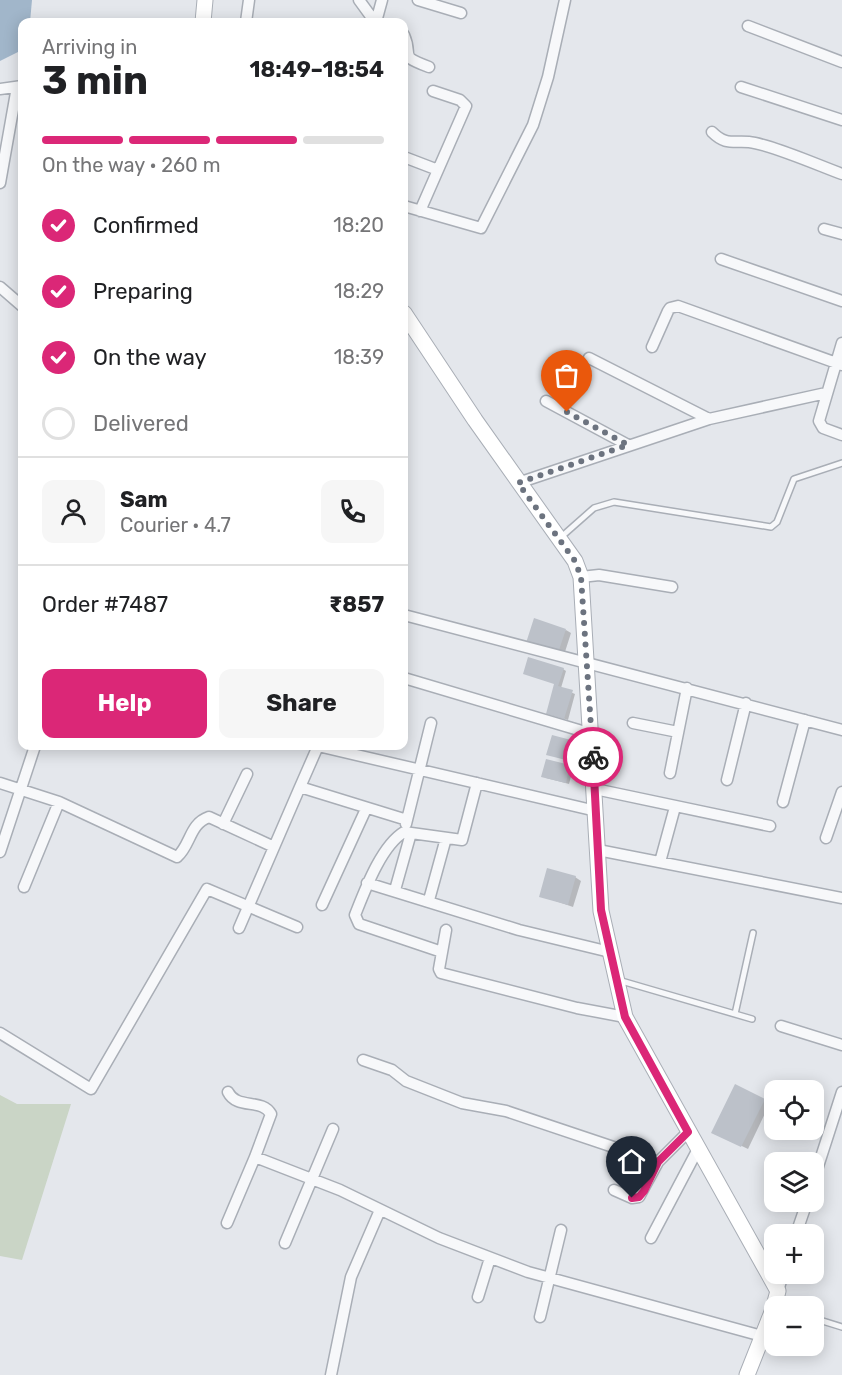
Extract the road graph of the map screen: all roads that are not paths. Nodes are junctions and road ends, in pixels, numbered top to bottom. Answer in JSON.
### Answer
{"nodes":[{"id":1,"x":205,"y":0,"type":"edge"},
{"id":2,"x":249,"y":0,"type":"edge"},
{"id":3,"x":359,"y":0,"type":"edge"},
{"id":4,"x":382,"y":0,"type":"edge"},
{"id":5,"x":418,"y":0,"type":"edge"},
{"id":6,"x":565,"y":0,"type":"edge"},
{"id":7,"x":460,"y":13,"type":"dead end"},
{"id":8,"x":203,"y":18,"type":"edge"},
{"id":9,"x":247,"y":18,"type":"edge"},
{"id":10,"x":373,"y":18,"type":"edge"},
{"id":11,"x":377,"y":18,"type":"edge"},
{"id":12,"x":748,"y":26,"type":"dead end"},
{"id":13,"x":408,"y":57,"type":"edge"},
{"id":14,"x":842,"y":62,"type":"edge"},
{"id":15,"x":429,"y":67,"type":"dead end"},
{"id":16,"x":18,"y":86,"type":"edge"},
{"id":17,"x":741,"y":87,"type":"dead end"},
{"id":18,"x":0,"y":89,"type":"edge"},
{"id":19,"x":433,"y":91,"type":"dead end"},
{"id":20,"x":18,"y":96,"type":"edge"},
{"id":21,"x":842,"y":120,"type":"edge"},
{"id":22,"x":712,"y":132,"type":"dead end"},
{"id":23,"x":408,"y":159,"type":"edge"},
{"id":24,"x":438,"y":170,"type":"junction"},
{"id":25,"x":842,"y":174,"type":"edge"},
{"id":26,"x":0,"y":183,"type":"edge"},
{"id":27,"x":408,"y":207,"type":"edge"},
{"id":28,"x":420,"y":211,"type":"junction"},
{"id":29,"x":824,"y":229,"type":"dead end"},
{"id":30,"x":842,"y":234,"type":"edge"},
{"id":31,"x":721,"y":259,"type":"dead end"},
{"id":32,"x":0,"y":287,"type":"edge"},
{"id":33,"x":842,"y":301,"type":"edge"},
{"id":34,"x":18,"y":303,"type":"edge"},
{"id":35,"x":408,"y":319,"type":"edge"},
{"id":36,"x":842,"y":343,"type":"edge"},
{"id":37,"x":652,"y":347,"type":"dead end"},
{"id":38,"x":589,"y":358,"type":"dead end"},
{"id":39,"x":840,"y":364,"type":"edge"},
{"id":40,"x":826,"y":393,"type":"junction"},
{"id":41,"x":546,"y":401,"type":"dead end"},
{"id":42,"x":709,"y":419,"type":"junction"},
{"id":43,"x":842,"y":435,"type":"edge"},
{"id":44,"x":628,"y":445,"type":"junction"},
{"id":45,"x":842,"y":464,"type":"edge"},
{"id":46,"x":518,"y":483,"type":"junction"},
{"id":47,"x":559,"y":538,"type":"junction"},
{"id":48,"x":581,"y":577,"type":"junction"},
{"id":49,"x":672,"y":587,"type":"dead end"},
{"id":50,"x":408,"y":616,"type":"edge"},
{"id":51,"x":588,"y":664,"type":"junction"},
{"id":52,"x":408,"y":679,"type":"edge"},
{"id":53,"x":687,"y":688,"type":"junction"},
{"id":54,"x":746,"y":703,"type":"junction"},
{"id":55,"x":805,"y":720,"type":"junction"},
{"id":56,"x":431,"y":723,"type":"dead end"},
{"id":57,"x":633,"y":723,"type":"dead end"},
{"id":58,"x":842,"y":730,"type":"edge"},
{"id":59,"x":678,"y":732,"type":"junction"},
{"id":60,"x":592,"y":734,"type":"junction"},
{"id":61,"x":34,"y":750,"type":"edge"},
{"id":62,"x":316,"y":750,"type":"edge"},
{"id":63,"x":364,"y":751,"type":"edge"},
{"id":64,"x":418,"y":770,"type":"junction"},
{"id":65,"x":670,"y":773,"type":"dead end"},
{"id":66,"x":247,"y":774,"type":"dead end"},
{"id":67,"x":727,"y":780,"type":"dead end"},
{"id":68,"x":0,"y":783,"type":"edge"},
{"id":69,"x":477,"y":783,"type":"junction"},
{"id":70,"x":300,"y":787,"type":"junction"},
{"id":71,"x":596,"y":789,"type":"junction"},
{"id":72,"x":21,"y":790,"type":"junction"},
{"id":73,"x":842,"y":792,"type":"edge"},
{"id":74,"x":59,"y":802,"type":"junction"},
{"id":75,"x":783,"y":802,"type":"dead end"},
{"id":76,"x":675,"y":807,"type":"junction"},
{"id":77,"x":366,"y":809,"type":"junction"},
{"id":78,"x":596,"y":811,"type":"junction"},
{"id":79,"x":407,"y":820,"type":"junction"},
{"id":80,"x":223,"y":824,"type":"junction"},
{"id":81,"x":770,"y":826,"type":"dead end"},
{"id":82,"x":407,"y":832,"type":"junction"},
{"id":83,"x":446,"y":838,"type":"junction"},
{"id":84,"x":826,"y":838,"type":"dead end"},
{"id":85,"x":274,"y":847,"type":"junction"},
{"id":86,"x":597,"y":850,"type":"junction"},
{"id":87,"x":0,"y":852,"type":"edge"},
{"id":88,"x":660,"y":862,"type":"junction"},
{"id":89,"x":368,"y":883,"type":"junction"},
{"id":90,"x":24,"y":887,"type":"dead end"},
{"id":91,"x":395,"y":890,"type":"junction"},
{"id":92,"x":842,"y":898,"type":"edge"},
{"id":93,"x":429,"y":900,"type":"junction"},
{"id":94,"x":322,"y":905,"type":"dead end"},
{"id":95,"x":248,"y":907,"type":"junction"},
{"id":96,"x":297,"y":927,"type":"dead end"},
{"id":97,"x":239,"y":928,"type":"dead end"},
{"id":98,"x":446,"y":930,"type":"dead end"},
{"id":99,"x":753,"y":933,"type":"dead end"},
{"id":100,"x":442,"y":952,"type":"junction"},
{"id":101,"x":610,"y":952,"type":"junction"},
{"id":102,"x":617,"y":979,"type":"junction"},
{"id":103,"x":735,"y":1014,"type":"junction"},
{"id":104,"x":625,"y":1017,"type":"junction"},
{"id":105,"x":752,"y":1019,"type":"dead end"},
{"id":106,"x":781,"y":1026,"type":"dead end"},
{"id":107,"x":0,"y":1033,"type":"edge"},
{"id":108,"x":842,"y":1045,"type":"edge"},
{"id":109,"x":363,"y":1060,"type":"dead end"},
{"id":110,"x":228,"y":1092,"type":"dead end"},
{"id":111,"x":842,"y":1092,"type":"edge"},
{"id":112,"x":333,"y":1129,"type":"dead end"},
{"id":113,"x":688,"y":1132,"type":"junction"},
{"id":114,"x":698,"y":1149,"type":"junction"},
{"id":115,"x":823,"y":1152,"type":"edge"},
{"id":116,"x":255,"y":1157,"type":"junction"},
{"id":117,"x":658,"y":1162,"type":"junction"},
{"id":118,"x":312,"y":1179,"type":"junction"},
{"id":119,"x":614,"y":1190,"type":"dead end"},
{"id":120,"x":380,"y":1210,"type":"junction"},
{"id":121,"x":227,"y":1223,"type":"dead end"},
{"id":122,"x":561,"y":1230,"type":"dead end"},
{"id":123,"x":651,"y":1238,"type":"dead end"},
{"id":124,"x":285,"y":1243,"type":"dead end"},
{"id":125,"x":490,"y":1258,"type":"junction"},
{"id":126,"x":549,"y":1277,"type":"junction"},
{"id":127,"x":780,"y":1284,"type":"edge"},
{"id":128,"x":778,"y":1291,"type":"junction"},
{"id":129,"x":777,"y":1296,"type":"edge"},
{"id":130,"x":478,"y":1297,"type":"dead end"},
{"id":131,"x":540,"y":1317,"type":"dead end"},
{"id":132,"x":824,"y":1321,"type":"edge"},
{"id":133,"x":842,"y":1326,"type":"edge"},
{"id":134,"x":764,"y":1332,"type":"edge"},
{"id":135,"x":762,"y":1336,"type":"junction"},
{"id":136,"x":331,"y":1375,"type":"edge"},
{"id":137,"x":747,"y":1375,"type":"edge"}],
"edges":[{"from":1,"to":8,"type":"main road"},
{"from":2,"to":9,"type":"street"},
{"from":3,"to":10,"type":"street"},
{"from":4,"to":11,"type":"street"},
{"from":5,"to":7,"type":"street"},
{"from":6,"to":28,"type":"street"},
{"from":12,"to":14,"type":"street"},
{"from":13,"to":15,"type":"street"},
{"from":16,"to":18,"type":"street"},
{"from":17,"to":21,"type":"street"},
{"from":19,"to":24,"type":"street"},
{"from":20,"to":26,"type":"street"},
{"from":22,"to":25,"type":"street"},
{"from":23,"to":24,"type":"street"},
{"from":24,"to":28,"type":"street"},
{"from":27,"to":28,"type":"street"},
{"from":29,"to":30,"type":"street"},
{"from":31,"to":33,"type":"street"},
{"from":32,"to":34,"type":"street"},
{"from":35,"to":46,"type":"main road"},
{"from":36,"to":39,"type":"street"},
{"from":37,"to":39,"type":"street"},
{"from":38,"to":42,"type":"street"},
{"from":39,"to":40,"type":"street"},
{"from":40,"to":42,"type":"street"},
{"from":40,"to":43,"type":"street"},
{"from":41,"to":44,"type":"street"},
{"from":42,"to":44,"type":"street"},
{"from":44,"to":46,"type":"street"},
{"from":45,"to":47,"type":"lane"},
{"from":46,"to":47,"type":"main road"},
{"from":47,"to":48,"type":"main road"},
{"from":48,"to":49,"type":"street"},
{"from":48,"to":51,"type":"main road"},
{"from":50,"to":51,"type":"street"},
{"from":51,"to":53,"type":"street"},
{"from":51,"to":60,"type":"main road"},
{"from":52,"to":60,"type":"street"},
{"from":53,"to":54,"type":"street"},
{"from":53,"to":59,"type":"street"},
{"from":54,"to":55,"type":"street"},
{"from":54,"to":67,"type":"street"},
{"from":55,"to":58,"type":"street"},
{"from":55,"to":75,"type":"street"},
{"from":56,"to":64,"type":"street"},
{"from":57,"to":59,"type":"street"},
{"from":59,"to":65,"type":"street"},
{"from":60,"to":71,"type":"main road"},
{"from":61,"to":72,"type":"street"},
{"from":62,"to":70,"type":"street"},
{"from":63,"to":64,"type":"street"},
{"from":64,"to":69,"type":"street"},
{"from":64,"to":79,"type":"street"},
{"from":66,"to":80,"type":"street"},
{"from":68,"to":72,"type":"street"},
{"from":69,"to":78,"type":"street"},
{"from":69,"to":83,"type":"street"},
{"from":70,"to":77,"type":"street"},
{"from":70,"to":85,"type":"street"},
{"from":71,"to":76,"type":"street"},
{"from":71,"to":78,"type":"main road"},
{"from":72,"to":74,"type":"street"},
{"from":72,"to":87,"type":"street"},
{"from":73,"to":84,"type":"street"},
{"from":74,"to":80,"type":"street"},
{"from":74,"to":90,"type":"street"},
{"from":76,"to":81,"type":"street"},
{"from":76,"to":88,"type":"street"},
{"from":77,"to":79,"type":"street"},
{"from":77,"to":94,"type":"street"},
{"from":78,"to":86,"type":"main road"},
{"from":79,"to":82,"type":"street"},
{"from":80,"to":85,"type":"street"},
{"from":82,"to":83,"type":"street"},
{"from":82,"to":89,"type":"street"},
{"from":82,"to":91,"type":"street"},
{"from":83,"to":93,"type":"street"},
{"from":85,"to":95,"type":"street"},
{"from":86,"to":88,"type":"street"},
{"from":86,"to":101,"type":"main road"},
{"from":88,"to":92,"type":"street"},
{"from":89,"to":91,"type":"street"},
{"from":89,"to":100,"type":"street"},
{"from":91,"to":93,"type":"street"},
{"from":93,"to":101,"type":"street"},
{"from":95,"to":96,"type":"street"},
{"from":95,"to":97,"type":"street"},
{"from":95,"to":107,"type":"street"},
{"from":98,"to":100,"type":"street"},
{"from":99,"to":103,"type":"lane"},
{"from":100,"to":104,"type":"street"},
{"from":101,"to":102,"type":"main road"},
{"from":102,"to":103,"type":"lane"},
{"from":102,"to":104,"type":"main road"},
{"from":103,"to":105,"type":"lane"},
{"from":104,"to":113,"type":"main road"},
{"from":106,"to":108,"type":"street"},
{"from":109,"to":117,"type":"street"},
{"from":110,"to":116,"type":"street"},
{"from":111,"to":115,"type":"street"},
{"from":112,"to":118,"type":"street"},
{"from":113,"to":114,"type":"main road"},
{"from":113,"to":117,"type":"street"},
{"from":114,"to":123,"type":"street"},
{"from":114,"to":128,"type":"main road"},
{"from":116,"to":118,"type":"street"},
{"from":116,"to":121,"type":"street"},
{"from":117,"to":119,"type":"street"},
{"from":118,"to":120,"type":"street"},
{"from":118,"to":124,"type":"street"},
{"from":120,"to":125,"type":"street"},
{"from":120,"to":136,"type":"street"},
{"from":122,"to":126,"type":"street"},
{"from":125,"to":126,"type":"street"},
{"from":125,"to":130,"type":"street"},
{"from":126,"to":131,"type":"street"},
{"from":126,"to":135,"type":"street"},
{"from":127,"to":128,"type":"street"},
{"from":128,"to":129,"type":"main road"},
{"from":132,"to":133,"type":"lane"},
{"from":134,"to":135,"type":"main road"},
{"from":135,"to":137,"type":"main road"}]}
